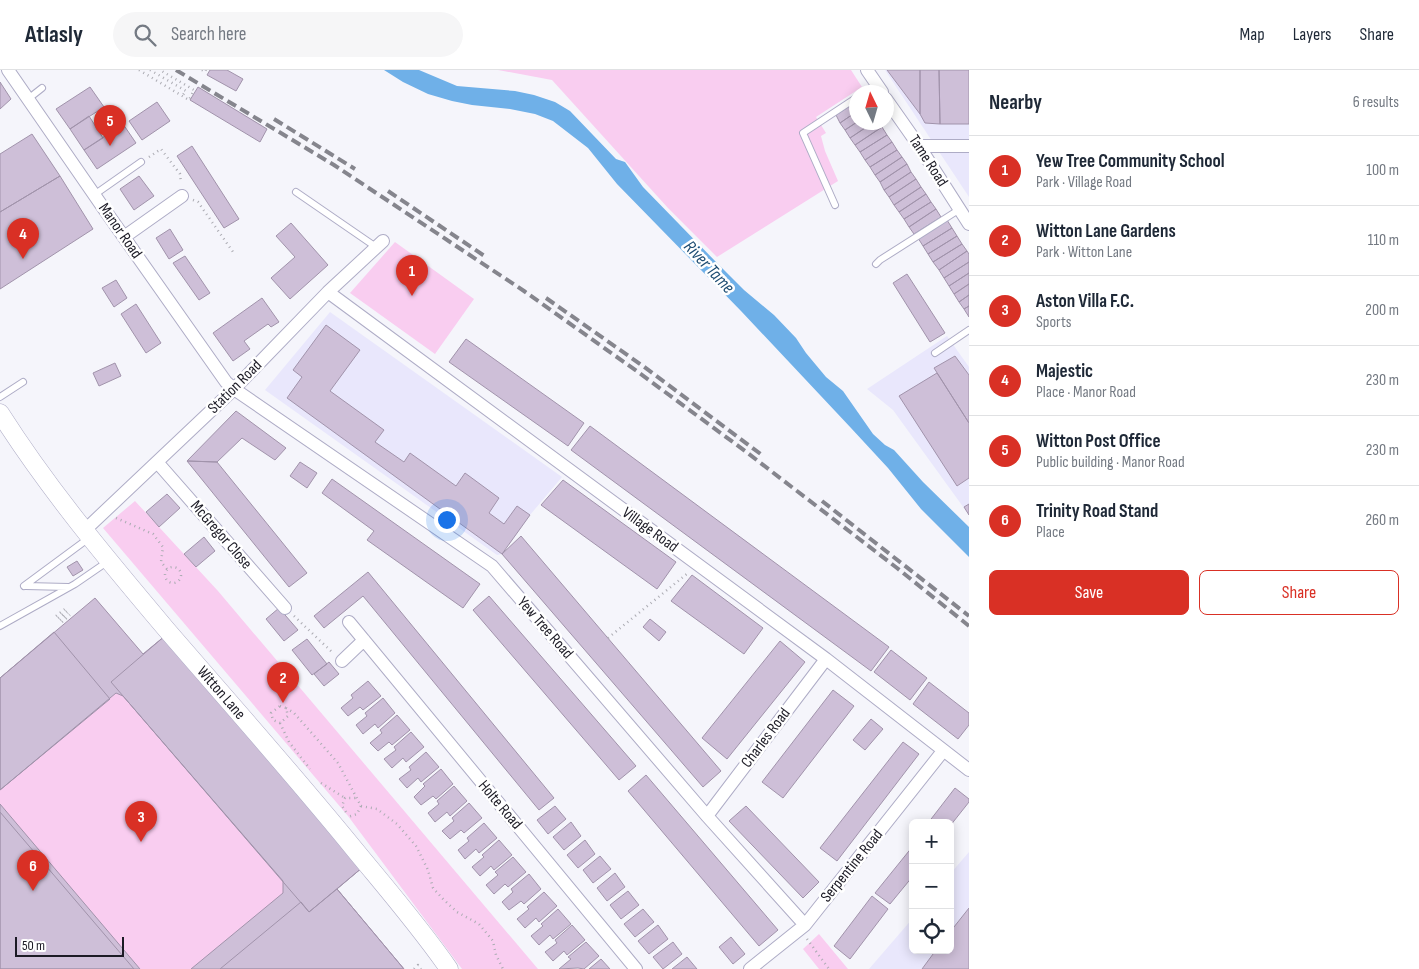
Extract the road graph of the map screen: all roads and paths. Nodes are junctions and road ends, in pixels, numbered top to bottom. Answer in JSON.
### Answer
{"nodes":[{"id":1,"x":8,"y":70,"type":"edge"},
{"id":2,"x":139,"y":70,"type":"edge"},
{"id":3,"x":150,"y":70,"type":"edge"},
{"id":4,"x":160,"y":70,"type":"edge"},
{"id":5,"x":202,"y":70,"type":"edge"},
{"id":6,"x":206,"y":70,"type":"edge"},
{"id":7,"x":867,"y":70,"type":"edge"},
{"id":8,"x":877,"y":85,"type":"edge"},
{"id":9,"x":42,"y":88,"type":"dead end"},
{"id":10,"x":182,"y":96,"type":"junction"},
{"id":11,"x":28,"y":99,"type":"junction"},
{"id":12,"x":849,"y":103,"type":"edge"},
{"id":13,"x":894,"y":110,"type":"edge"},
{"id":14,"x":919,"y":146,"type":"junction"},
{"id":15,"x":969,"y":146,"type":"edge"},
{"id":16,"x":141,"y":162,"type":"joint"},
{"id":17,"x":296,"y":192,"type":"dead end"},
{"id":18,"x":94,"y":195,"type":"junction"},
{"id":19,"x":182,"y":196,"type":"junction"},
{"id":20,"x":834,"y":205,"type":"dead end"},
{"id":21,"x":960,"y":209,"type":"junction"},
{"id":22,"x":969,"y":224,"type":"edge"},
{"id":23,"x":124,"y":237,"type":"junction"},
{"id":24,"x":380,"y":244,"type":"joint"},
{"id":25,"x":233,"y":252,"type":"dead end"},
{"id":26,"x":876,"y":264,"type":"dead end"},
{"id":27,"x":328,"y":292,"type":"junction"},
{"id":28,"x":969,"y":330,"type":"edge"},
{"id":29,"x":935,"y":353,"type":"dead end"},
{"id":30,"x":23,"y":382,"type":"dead end"},
{"id":31,"x":234,"y":389,"type":"junction"},
{"id":32,"x":0,"y":397,"type":"edge"},
{"id":33,"x":0,"y":413,"type":"edge"},
{"id":34,"x":157,"y":462,"type":"junction"},
{"id":35,"x":106,"y":510,"type":"junction"},
{"id":36,"x":87,"y":534,"type":"junction"},
{"id":37,"x":108,"y":561,"type":"junction"},
{"id":38,"x":696,"y":564,"type":"junction"},
{"id":39,"x":167,"y":570,"type":"junction"},
{"id":40,"x":73,"y":585,"type":"junction"},
{"id":41,"x":285,"y":608,"type":"joint"},
{"id":42,"x":59,"y":619,"type":"joint"},
{"id":43,"x":349,"y":622,"type":"dead end"},
{"id":44,"x":0,"y":626,"type":"edge"},
{"id":45,"x":608,"y":638,"type":"dead end"},
{"id":46,"x":364,"y":640,"type":"junction"},
{"id":47,"x":826,"y":659,"type":"junction"},
{"id":48,"x":342,"y":661,"type":"joint"},
{"id":49,"x":286,"y":708,"type":"junction"},
{"id":50,"x":280,"y":723,"type":"junction"},
{"id":51,"x":944,"y":751,"type":"junction"},
{"id":52,"x":969,"y":770,"type":"edge"},
{"id":53,"x":315,"y":776,"type":"dead end"},
{"id":54,"x":320,"y":782,"type":"dead end"},
{"id":55,"x":345,"y":798,"type":"junction"},
{"id":56,"x":357,"y":798,"type":"junction"},
{"id":57,"x":361,"y":806,"type":"junction"},
{"id":58,"x":707,"y":816,"type":"junction"},
{"id":59,"x":803,"y":927,"type":"junction"},
{"id":60,"x":449,"y":969,"type":"edge"},
{"id":61,"x":502,"y":969,"type":"edge"},
{"id":62,"x":636,"y":969,"type":"edge"},
{"id":63,"x":750,"y":969,"type":"edge"},
{"id":64,"x":829,"y":969,"type":"edge"}],
"edges":[{"from":1,"to":11,"type":"street","name":"Manor Road"},
{"from":2,"to":10,"type":"path"},
{"from":3,"to":10,"type":"path"},
{"from":4,"to":10,"type":"path"},
{"from":5,"to":6,"type":"path"},
{"from":7,"to":8,"type":"street"},
{"from":9,"to":11,"type":"lane"},
{"from":11,"to":18,"type":"street","name":"Manor Road"},
{"from":12,"to":20,"type":"lane"},
{"from":13,"to":14,"type":"street","name":"Tame Road"},
{"from":14,"to":15,"type":"street"},
{"from":14,"to":21,"type":"street","name":"Tame Road"},
{"from":16,"to":18,"type":"lane"},
{"from":16,"to":19,"type":"path"},
{"from":17,"to":24,"type":"lane"},
{"from":18,"to":23,"type":"street","name":"Manor Road"},
{"from":19,"to":23,"type":"street"},
{"from":19,"to":25,"type":"path"},
{"from":21,"to":22,"type":"street","name":"Tame Road"},
{"from":21,"to":26,"type":"lane"},
{"from":23,"to":31,"type":"street","name":"Manor Road"},
{"from":24,"to":27,"type":"street","name":"Station Road"},
{"from":27,"to":31,"type":"street","name":"Station Road"},
{"from":27,"to":38,"type":"street","name":"Village Road"},
{"from":28,"to":29,"type":"lane"},
{"from":30,"to":32,"type":"lane"},
{"from":31,"to":34,"type":"street","name":"Station Road"},
{"from":31,"to":58,"type":"street","name":"Yew Tree Road"},
{"from":33,"to":36,"type":"main road","name":"Witton Lane"},
{"from":34,"to":35,"type":"street","name":"Station Road"},
{"from":34,"to":41,"type":"street","name":"McGregor Close"},
{"from":35,"to":36,"type":"street","name":"Station Road"},
{"from":35,"to":39,"type":"path"},
{"from":36,"to":37,"type":"main road","name":"Witton Lane"},
{"from":36,"to":40,"type":"lane"},
{"from":37,"to":40,"type":"lane"},
{"from":37,"to":60,"type":"main road","name":"Witton Lane"},
{"from":38,"to":45,"type":"path"},
{"from":38,"to":47,"type":"street","name":"Village Road"},
{"from":39,"to":39,"type":"path"},
{"from":40,"to":44,"type":"lane"},
{"from":41,"to":48,"type":"path"},
{"from":42,"to":42,"type":"path"},
{"from":43,"to":46,"type":"street","name":"Holte Road"},
{"from":46,"to":48,"type":"street"},
{"from":46,"to":62,"type":"street","name":"Holte Road"},
{"from":47,"to":51,"type":"street","name":"Village Road"},
{"from":47,"to":58,"type":"street","name":"Charles Road"},
{"from":49,"to":50,"type":"path"},
{"from":49,"to":50,"type":"path"},
{"from":49,"to":56,"type":"path"},
{"from":50,"to":53,"type":"path"},
{"from":51,"to":52,"type":"street","name":"Village Road"},
{"from":51,"to":59,"type":"street","name":"Serpentine Road"},
{"from":54,"to":55,"type":"path"},
{"from":55,"to":56,"type":"path"},
{"from":55,"to":57,"type":"path"},
{"from":56,"to":57,"type":"path"},
{"from":57,"to":61,"type":"path"},
{"from":58,"to":59,"type":"street","name":"Yew Tree Road"},
{"from":59,"to":63,"type":"street","name":"Serpentine Road"},
{"from":59,"to":64,"type":"path"}]}
